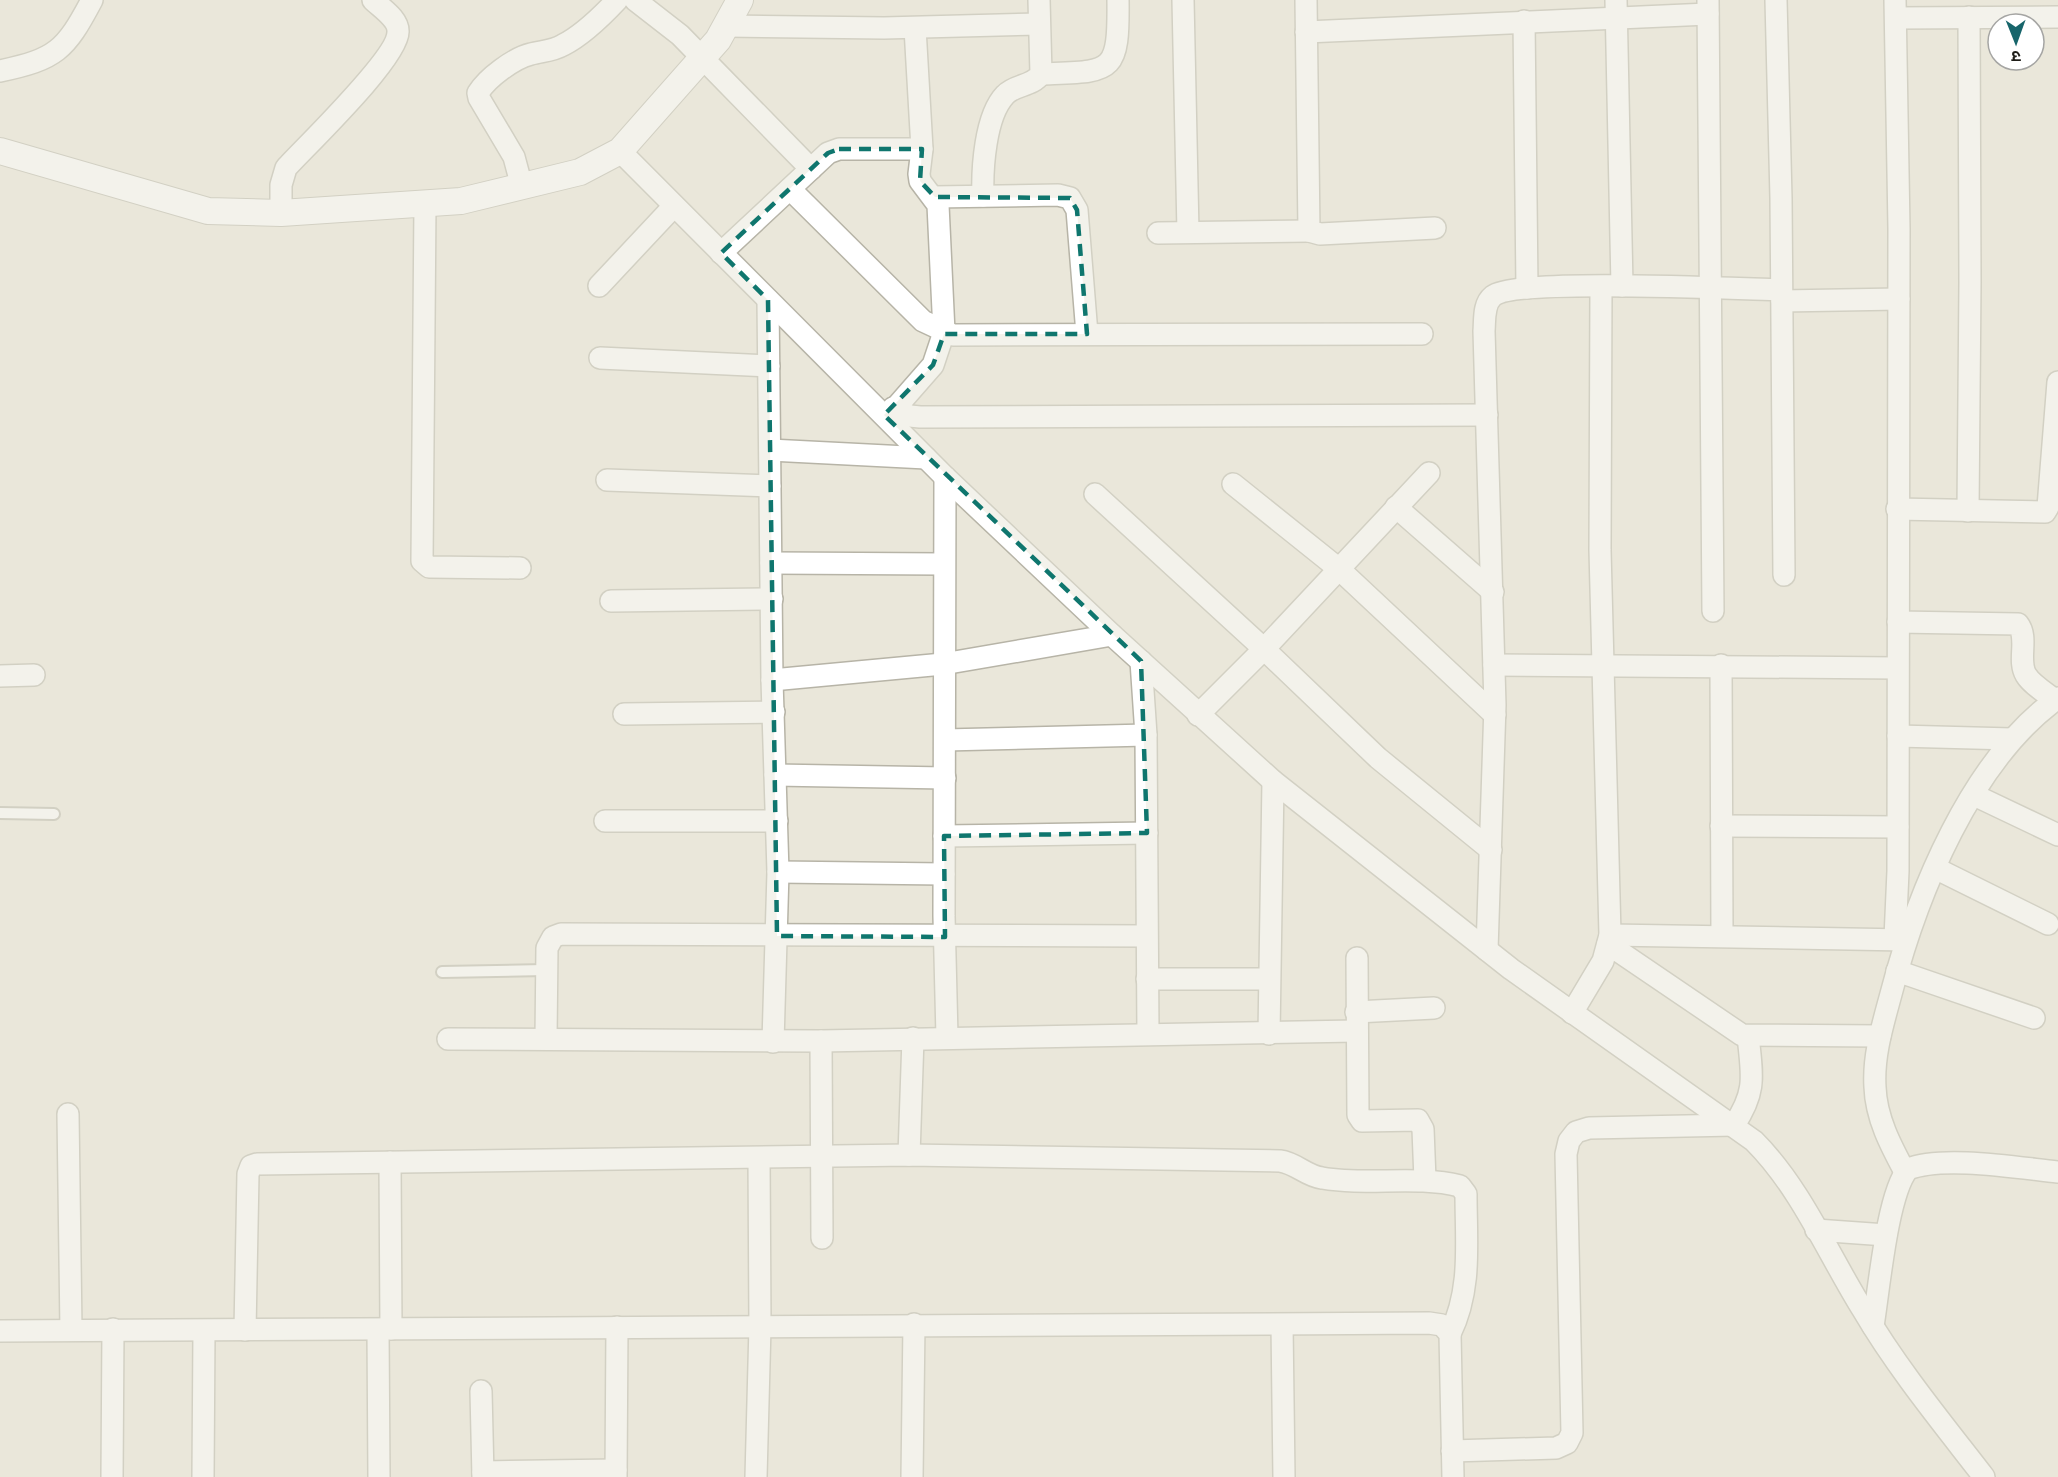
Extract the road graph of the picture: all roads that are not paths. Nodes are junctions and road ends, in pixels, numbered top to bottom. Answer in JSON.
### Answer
{"nodes":[{"id":1,"x":92,"y":0,"type":"edge"},
{"id":2,"x":373,"y":0,"type":"edge"},
{"id":3,"x":617,"y":0,"type":"edge"},
{"id":4,"x":635,"y":0,"type":"edge"},
{"id":5,"x":740,"y":0,"type":"edge"},
{"id":6,"x":1039,"y":0,"type":"edge"},
{"id":7,"x":1118,"y":0,"type":"edge"},
{"id":8,"x":1183,"y":0,"type":"edge"},
{"id":9,"x":1306,"y":0,"type":"edge"},
{"id":10,"x":1776,"y":0,"type":"edge"},
{"id":11,"x":1708,"y":7,"type":"edge"},
{"id":12,"x":1616,"y":8,"type":"edge"},
{"id":13,"x":1896,"y":9,"type":"edge"},
{"id":14,"x":1969,"y":17,"type":"junction"},
{"id":15,"x":2058,"y":17,"type":"edge"},
{"id":16,"x":1524,"y":21,"type":"junction"},
{"id":17,"x":1039,"y":24,"type":"junction"},
{"id":18,"x":726,"y":26,"type":"junction"},
{"id":19,"x":915,"y":28,"type":"junction"},
{"id":20,"x":1306,"y":32,"type":"junction"},
{"id":21,"x":703,"y":57,"type":"junction"},
{"id":22,"x":0,"y":71,"type":"edge"},
{"id":23,"x":1041,"y":74,"type":"junction"},
{"id":24,"x":922,"y":149,"type":"junction"},
{"id":25,"x":0,"y":151,"type":"edge"},
{"id":26,"x":620,"y":152,"type":"junction"},
{"id":27,"x":811,"y":169,"type":"junction"},
{"id":28,"x":522,"y":187,"type":"junction"},
{"id":29,"x":790,"y":189,"type":"junction"},
{"id":30,"x":983,"y":196,"type":"junction"},
{"id":31,"x":934,"y":197,"type":"junction"},
{"id":32,"x":425,"y":204,"type":"junction"},
{"id":33,"x":674,"y":206,"type":"junction"},
{"id":34,"x":281,"y":213,"type":"junction"},
{"id":35,"x":1435,"y":228,"type":"dead end"},
{"id":36,"x":1309,"y":231,"type":"junction"},
{"id":37,"x":1188,"y":232,"type":"junction"},
{"id":38,"x":1158,"y":233,"type":"dead end"},
{"id":39,"x":722,"y":253,"type":"junction"},
{"id":40,"x":599,"y":286,"type":"dead end"},
{"id":41,"x":1622,"y":286,"type":"junction"},
{"id":42,"x":1601,"y":287,"type":"junction"},
{"id":43,"x":1527,"y":288,"type":"junction"},
{"id":44,"x":1711,"y":289,"type":"junction"},
{"id":45,"x":1782,"y":296,"type":"junction"},
{"id":46,"x":1899,"y":299,"type":"junction"},
{"id":47,"x":768,"y":300,"type":"junction"},
{"id":48,"x":944,"y":332,"type":"junction"},
{"id":49,"x":1087,"y":334,"type":"junction"},
{"id":50,"x":1422,"y":334,"type":"dead end"},
{"id":51,"x":600,"y":358,"type":"dead end"},
{"id":52,"x":769,"y":366,"type":"junction"},
{"id":53,"x":2058,"y":382,"type":"edge"},
{"id":54,"x":889,"y":412,"type":"junction"},
{"id":55,"x":1487,"y":415,"type":"junction"},
{"id":56,"x":770,"y":450,"type":"junction"},
{"id":57,"x":926,"y":458,"type":"junction"},
{"id":58,"x":1429,"y":473,"type":"dead end"},
{"id":59,"x":945,"y":477,"type":"junction"},
{"id":60,"x":607,"y":480,"type":"dead end"},
{"id":61,"x":1233,"y":484,"type":"dead end"},
{"id":62,"x":770,"y":486,"type":"junction"},
{"id":63,"x":1095,"y":494,"type":"dead end"},
{"id":64,"x":1396,"y":507,"type":"junction"},
{"id":65,"x":1897,"y":509,"type":"junction"},
{"id":66,"x":1968,"y":511,"type":"junction"},
{"id":67,"x":771,"y":563,"type":"junction"},
{"id":68,"x":944,"y":564,"type":"junction"},
{"id":69,"x":520,"y":568,"type":"dead end"},
{"id":70,"x":1340,"y":568,"type":"junction"},
{"id":71,"x":1784,"y":574,"type":"dead end"},
{"id":72,"x":1493,"y":592,"type":"junction"},
{"id":73,"x":772,"y":599,"type":"junction"},
{"id":74,"x":611,"y":601,"type":"dead end"},
{"id":75,"x":1713,"y":611,"type":"dead end"},
{"id":76,"x":1898,"y":621,"type":"junction"},
{"id":77,"x":1112,"y":635,"type":"junction"},
{"id":78,"x":1264,"y":649,"type":"junction"},
{"id":79,"x":1141,"y":661,"type":"junction"},
{"id":80,"x":944,"y":664,"type":"junction"},
{"id":81,"x":1494,"y":665,"type":"junction"},
{"id":82,"x":1604,"y":665,"type":"junction"},
{"id":83,"x":1721,"y":665,"type":"junction"},
{"id":84,"x":1897,"y":668,"type":"junction"},
{"id":85,"x":34,"y":675,"type":"dead end"},
{"id":86,"x":0,"y":676,"type":"edge"},
{"id":87,"x":772,"y":680,"type":"junction"},
{"id":88,"x":2056,"y":699,"type":"edge"},
{"id":89,"x":774,"y":712,"type":"junction"},
{"id":90,"x":624,"y":714,"type":"dead end"},
{"id":91,"x":1198,"y":715,"type":"junction"},
{"id":92,"x":1495,"y":715,"type":"junction"},
{"id":93,"x":1146,"y":735,"type":"junction"},
{"id":94,"x":1898,"y":736,"type":"junction"},
{"id":95,"x":2012,"y":739,"type":"junction"},
{"id":96,"x":945,"y":740,"type":"junction"},
{"id":97,"x":775,"y":775,"type":"junction"},
{"id":98,"x":945,"y":778,"type":"junction"},
{"id":99,"x":1273,"y":781,"type":"junction"},
{"id":100,"x":1974,"y":795,"type":"junction"},
{"id":101,"x":0,"y":813,"type":"edge"},
{"id":102,"x":54,"y":814,"type":"dead end"},
{"id":103,"x":605,"y":821,"type":"dead end"},
{"id":104,"x":777,"y":821,"type":"junction"},
{"id":105,"x":1721,"y":826,"type":"junction"},
{"id":106,"x":1898,"y":827,"type":"junction"},
{"id":107,"x":1147,"y":833,"type":"junction"},
{"id":108,"x":2058,"y":835,"type":"edge"},
{"id":109,"x":944,"y":836,"type":"junction"},
{"id":110,"x":1491,"y":850,"type":"junction"},
{"id":111,"x":1935,"y":868,"type":"junction"},
{"id":112,"x":778,"y":872,"type":"junction"},
{"id":113,"x":944,"y":874,"type":"junction"},
{"id":114,"x":2048,"y":924,"type":"dead end"},
{"id":115,"x":777,"y":936,"type":"junction"},
{"id":116,"x":1146,"y":936,"type":"junction"},
{"id":117,"x":1722,"y":936,"type":"junction"},
{"id":118,"x":945,"y":937,"type":"junction"},
{"id":119,"x":1900,"y":939,"type":"junction"},
{"id":120,"x":1609,"y":940,"type":"junction"},
{"id":121,"x":1488,"y":950,"type":"junction"},
{"id":122,"x":1357,"y":958,"type":"dead end"},
{"id":123,"x":545,"y":970,"type":"junction"},
{"id":124,"x":1897,"y":971,"type":"junction"},
{"id":125,"x":442,"y":972,"type":"dead end"},
{"id":126,"x":1147,"y":979,"type":"junction"},
{"id":127,"x":1269,"y":979,"type":"junction"},
{"id":128,"x":1434,"y":1008,"type":"dead end"},
{"id":129,"x":1572,"y":1013,"type":"junction"},
{"id":130,"x":2034,"y":1018,"type":"dead end"},
{"id":131,"x":1356,"y":1021,"type":"junction"},
{"id":132,"x":1148,"y":1034,"type":"junction"},
{"id":133,"x":1269,"y":1034,"type":"junction"},
{"id":134,"x":1748,"y":1036,"type":"junction"},
{"id":135,"x":1880,"y":1036,"type":"junction"},
{"id":136,"x":947,"y":1037,"type":"junction"},
{"id":137,"x":546,"y":1038,"type":"junction"},
{"id":138,"x":913,"y":1038,"type":"junction"},
{"id":139,"x":448,"y":1039,"type":"dead end"},
{"id":140,"x":821,"y":1041,"type":"junction"},
{"id":141,"x":773,"y":1042,"type":"junction"},
{"id":142,"x":68,"y":1114,"type":"dead end"},
{"id":143,"x":1734,"y":1125,"type":"junction"},
{"id":144,"x":909,"y":1155,"type":"junction"},
{"id":145,"x":820,"y":1156,"type":"junction"},
{"id":146,"x":759,"y":1158,"type":"junction"},
{"id":147,"x":390,"y":1162,"type":"junction"},
{"id":148,"x":1905,"y":1172,"type":"junction"},
{"id":149,"x":2058,"y":1172,"type":"edge"},
{"id":150,"x":1425,"y":1180,"type":"junction"},
{"id":151,"x":1816,"y":1230,"type":"junction"},
{"id":152,"x":1886,"y":1235,"type":"junction"},
{"id":153,"x":822,"y":1238,"type":"dead end"},
{"id":154,"x":914,"y":1324,"type":"junction"},
{"id":155,"x":1282,"y":1325,"type":"junction"},
{"id":156,"x":760,"y":1326,"type":"junction"},
{"id":157,"x":1873,"y":1326,"type":"junction"},
{"id":158,"x":617,"y":1327,"type":"junction"},
{"id":159,"x":113,"y":1329,"type":"junction"},
{"id":160,"x":385,"y":1329,"type":"junction"},
{"id":161,"x":0,"y":1330,"type":"edge"},
{"id":162,"x":71,"y":1330,"type":"junction"},
{"id":163,"x":204,"y":1330,"type":"junction"},
{"id":164,"x":245,"y":1330,"type":"junction"},
{"id":165,"x":1450,"y":1334,"type":"junction"},
{"id":166,"x":481,"y":1390,"type":"dead end"},
{"id":167,"x":1452,"y":1451,"type":"junction"},
{"id":168,"x":616,"y":1473,"type":"edge"},
{"id":169,"x":483,"y":1475,"type":"edge"},
{"id":170,"x":112,"y":1477,"type":"edge"},
{"id":171,"x":203,"y":1477,"type":"edge"},
{"id":172,"x":379,"y":1477,"type":"edge"},
{"id":173,"x":756,"y":1477,"type":"edge"},
{"id":174,"x":912,"y":1477,"type":"edge"},
{"id":175,"x":1284,"y":1477,"type":"edge"},
{"id":176,"x":1453,"y":1477,"type":"edge"},
{"id":177,"x":1984,"y":1477,"type":"edge"}],
"edges":[{"from":1,"to":22,"type":"street"},
{"from":2,"to":34,"type":"street"},
{"from":3,"to":28,"type":"street"},
{"from":4,"to":21,"type":"street"},
{"from":5,"to":18,"type":"street"},
{"from":6,"to":17,"type":"street"},
{"from":7,"to":23,"type":"street"},
{"from":8,"to":37,"type":"street"},
{"from":9,"to":20,"type":"street"},
{"from":10,"to":45,"type":"street"},
{"from":11,"to":12,"type":"street"},
{"from":11,"to":44,"type":"street"},
{"from":12,"to":16,"type":"street"},
{"from":12,"to":41,"type":"street"},
{"from":13,"to":14,"type":"street"},
{"from":13,"to":46,"type":"street"},
{"from":14,"to":15,"type":"street"},
{"from":14,"to":66,"type":"street"},
{"from":16,"to":20,"type":"street"},
{"from":16,"to":43,"type":"street"},
{"from":17,"to":19,"type":"street"},
{"from":17,"to":23,"type":"street"},
{"from":18,"to":19,"type":"street"},
{"from":18,"to":21,"type":"street"},
{"from":19,"to":24,"type":"street"},
{"from":20,"to":36,"type":"street"},
{"from":21,"to":26,"type":"street"},
{"from":21,"to":27,"type":"street"},
{"from":23,"to":30,"type":"street"},
{"from":24,"to":27,"type":"street"},
{"from":24,"to":31,"type":"street"},
{"from":25,"to":34,"type":"street"},
{"from":26,"to":28,"type":"street"},
{"from":26,"to":33,"type":"street"},
{"from":27,"to":29,"type":"street"},
{"from":28,"to":32,"type":"street"},
{"from":29,"to":39,"type":"street"},
{"from":29,"to":48,"type":"street"},
{"from":30,"to":31,"type":"street"},
{"from":30,"to":49,"type":"street"},
{"from":31,"to":48,"type":"street"},
{"from":32,"to":34,"type":"street"},
{"from":32,"to":69,"type":"street"},
{"from":33,"to":39,"type":"street"},
{"from":33,"to":40,"type":"street"},
{"from":35,"to":36,"type":"street"},
{"from":36,"to":37,"type":"street"},
{"from":37,"to":38,"type":"street"},
{"from":39,"to":47,"type":"street"},
{"from":41,"to":42,"type":"street"},
{"from":41,"to":44,"type":"street"},
{"from":42,"to":43,"type":"street"},
{"from":42,"to":82,"type":"street"},
{"from":43,"to":55,"type":"street"},
{"from":44,"to":45,"type":"street"},
{"from":44,"to":75,"type":"street"},
{"from":45,"to":46,"type":"street"},
{"from":45,"to":71,"type":"street"},
{"from":46,"to":65,"type":"street"},
{"from":47,"to":52,"type":"street"},
{"from":47,"to":54,"type":"street"},
{"from":48,"to":49,"type":"street"},
{"from":48,"to":54,"type":"street"},
{"from":49,"to":50,"type":"street"},
{"from":51,"to":52,"type":"street"},
{"from":52,"to":56,"type":"street"},
{"from":53,"to":66,"type":"street"},
{"from":54,"to":55,"type":"street"},
{"from":54,"to":57,"type":"street"},
{"from":55,"to":72,"type":"street"},
{"from":56,"to":57,"type":"street"},
{"from":56,"to":62,"type":"street"},
{"from":57,"to":59,"type":"street"},
{"from":58,"to":64,"type":"street"},
{"from":59,"to":68,"type":"street"},
{"from":59,"to":77,"type":"street"},
{"from":60,"to":62,"type":"street"},
{"from":61,"to":70,"type":"street"},
{"from":62,"to":67,"type":"street"},
{"from":63,"to":78,"type":"street"},
{"from":64,"to":70,"type":"street"},
{"from":64,"to":72,"type":"street"},
{"from":65,"to":66,"type":"street"},
{"from":65,"to":76,"type":"street"},
{"from":67,"to":68,"type":"street"},
{"from":67,"to":73,"type":"street"},
{"from":68,"to":80,"type":"street"},
{"from":70,"to":78,"type":"street"},
{"from":70,"to":92,"type":"street"},
{"from":72,"to":81,"type":"street"},
{"from":73,"to":74,"type":"street"},
{"from":73,"to":87,"type":"street"},
{"from":76,"to":84,"type":"street"},
{"from":76,"to":88,"type":"street"},
{"from":77,"to":79,"type":"street"},
{"from":77,"to":80,"type":"street"},
{"from":78,"to":91,"type":"street"},
{"from":78,"to":110,"type":"street"},
{"from":79,"to":91,"type":"street"},
{"from":79,"to":93,"type":"street"},
{"from":80,"to":87,"type":"street"},
{"from":80,"to":96,"type":"street"},
{"from":81,"to":82,"type":"street"},
{"from":81,"to":92,"type":"street"},
{"from":82,"to":83,"type":"street"},
{"from":82,"to":120,"type":"street"},
{"from":83,"to":84,"type":"street"},
{"from":83,"to":105,"type":"street"},
{"from":84,"to":94,"type":"street"},
{"from":85,"to":86,"type":"street"},
{"from":87,"to":89,"type":"street"},
{"from":88,"to":95,"type":"street"},
{"from":89,"to":90,"type":"street"},
{"from":89,"to":97,"type":"street"},
{"from":91,"to":99,"type":"street"},
{"from":92,"to":110,"type":"street"},
{"from":93,"to":96,"type":"street"},
{"from":93,"to":107,"type":"street"},
{"from":94,"to":95,"type":"street"},
{"from":94,"to":106,"type":"street"},
{"from":95,"to":100,"type":"street"},
{"from":96,"to":98,"type":"street"},
{"from":97,"to":98,"type":"street"},
{"from":97,"to":104,"type":"street"},
{"from":98,"to":109,"type":"street"},
{"from":99,"to":121,"type":"street"},
{"from":99,"to":127,"type":"street"},
{"from":100,"to":108,"type":"street"},
{"from":100,"to":111,"type":"street"},
{"from":101,"to":102,"type":"lane"},
{"from":103,"to":104,"type":"street"},
{"from":104,"to":112,"type":"street"},
{"from":105,"to":106,"type":"street"},
{"from":105,"to":117,"type":"street"},
{"from":106,"to":119,"type":"street"},
{"from":107,"to":109,"type":"street"},
{"from":107,"to":116,"type":"street"},
{"from":109,"to":113,"type":"street"},
{"from":110,"to":121,"type":"street"},
{"from":111,"to":114,"type":"street"},
{"from":111,"to":119,"type":"street"},
{"from":112,"to":113,"type":"street"},
{"from":112,"to":115,"type":"street"},
{"from":113,"to":118,"type":"street"},
{"from":115,"to":118,"type":"street"},
{"from":115,"to":123,"type":"street"},
{"from":115,"to":141,"type":"street"},
{"from":116,"to":118,"type":"street"},
{"from":116,"to":126,"type":"street"},
{"from":117,"to":119,"type":"street"},
{"from":117,"to":120,"type":"street"},
{"from":118,"to":136,"type":"street"},
{"from":119,"to":124,"type":"street"},
{"from":120,"to":129,"type":"street"},
{"from":120,"to":134,"type":"street"},
{"from":121,"to":129,"type":"street"},
{"from":122,"to":131,"type":"street"},
{"from":123,"to":125,"type":"lane"},
{"from":123,"to":137,"type":"street"},
{"from":124,"to":130,"type":"street"},
{"from":124,"to":135,"type":"street"},
{"from":126,"to":127,"type":"street"},
{"from":126,"to":132,"type":"street"},
{"from":127,"to":133,"type":"street"},
{"from":128,"to":131,"type":"street"},
{"from":129,"to":143,"type":"street"},
{"from":131,"to":133,"type":"street"},
{"from":131,"to":150,"type":"street"},
{"from":132,"to":133,"type":"street"},
{"from":132,"to":136,"type":"street"},
{"from":134,"to":135,"type":"street"},
{"from":134,"to":143,"type":"street"},
{"from":135,"to":148,"type":"street"},
{"from":136,"to":138,"type":"street"},
{"from":137,"to":139,"type":"street"},
{"from":137,"to":141,"type":"street"},
{"from":138,"to":140,"type":"street"},
{"from":138,"to":144,"type":"street"},
{"from":140,"to":141,"type":"street"},
{"from":140,"to":145,"type":"street"},
{"from":142,"to":162,"type":"street"},
{"from":143,"to":151,"type":"street"},
{"from":143,"to":167,"type":"street"},
{"from":144,"to":145,"type":"street"},
{"from":144,"to":150,"type":"street"},
{"from":145,"to":146,"type":"street"},
{"from":145,"to":153,"type":"street"},
{"from":146,"to":147,"type":"street"},
{"from":146,"to":156,"type":"street"},
{"from":147,"to":160,"type":"street"},
{"from":147,"to":164,"type":"street"},
{"from":148,"to":149,"type":"street"},
{"from":148,"to":152,"type":"street"},
{"from":150,"to":165,"type":"street"},
{"from":151,"to":152,"type":"street"},
{"from":151,"to":157,"type":"street"},
{"from":152,"to":157,"type":"street"},
{"from":154,"to":155,"type":"street"},
{"from":154,"to":156,"type":"street"},
{"from":154,"to":174,"type":"street"},
{"from":155,"to":165,"type":"street"},
{"from":155,"to":175,"type":"street"},
{"from":156,"to":158,"type":"street"},
{"from":156,"to":173,"type":"street"},
{"from":157,"to":177,"type":"street"},
{"from":158,"to":160,"type":"street"},
{"from":158,"to":168,"type":"street"},
{"from":159,"to":162,"type":"street"},
{"from":159,"to":163,"type":"street"},
{"from":159,"to":170,"type":"street"},
{"from":160,"to":164,"type":"street"},
{"from":160,"to":172,"type":"street"},
{"from":161,"to":162,"type":"street"},
{"from":163,"to":164,"type":"street"},
{"from":163,"to":171,"type":"street"},
{"from":165,"to":167,"type":"street"},
{"from":166,"to":169,"type":"street"},
{"from":167,"to":176,"type":"street"},
{"from":168,"to":169,"type":"street"}]}
